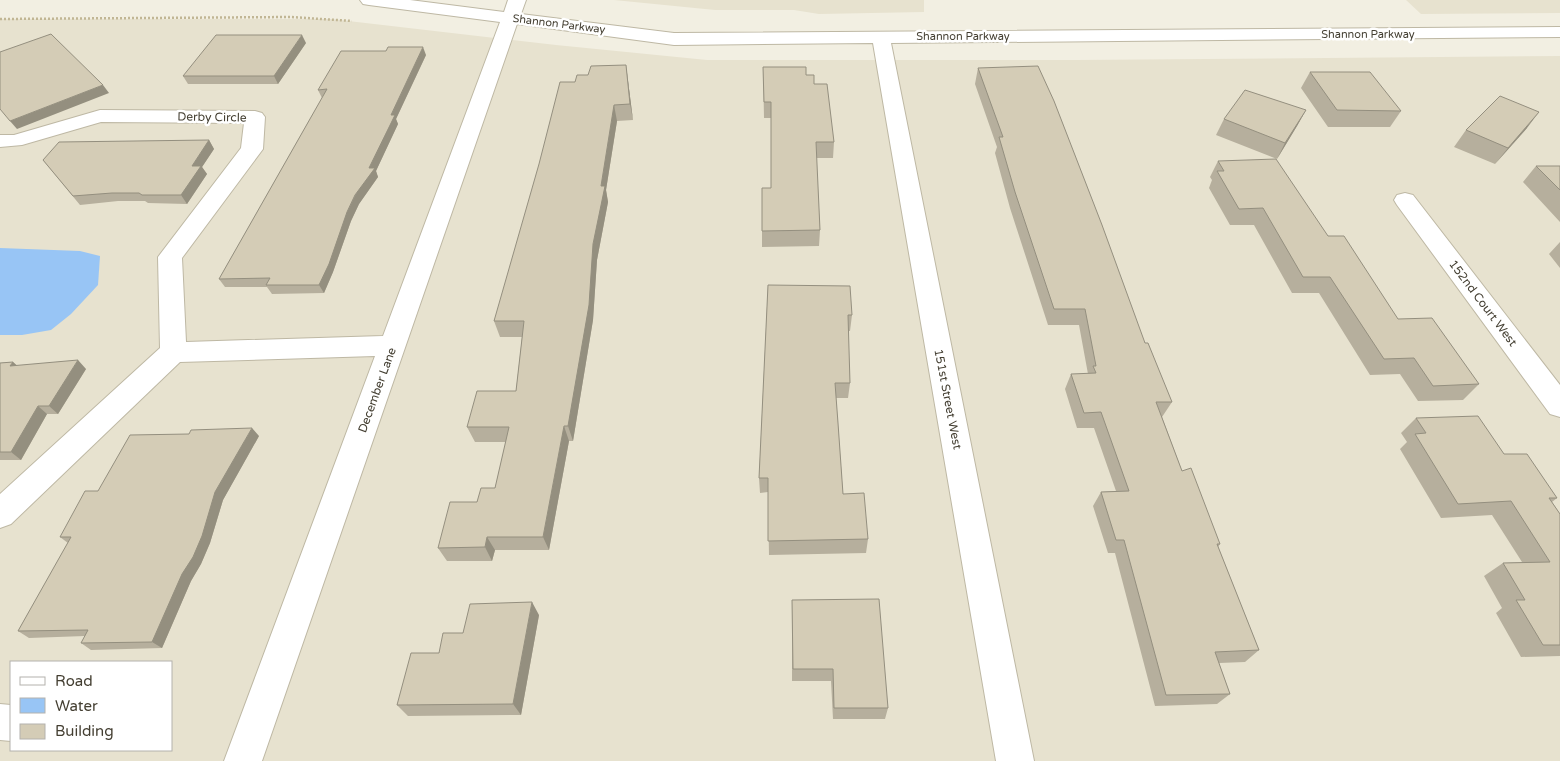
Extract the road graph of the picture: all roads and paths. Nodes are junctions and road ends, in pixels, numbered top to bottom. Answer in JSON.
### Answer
{"nodes":[{"id":1,"x":369,"y":0,"type":"edge"},
{"id":2,"x":514,"y":9,"type":"edge"},
{"id":3,"x":1560,"y":32,"type":"edge"},
{"id":4,"x":880,"y":37,"type":"junction"},
{"id":5,"x":0,"y":141,"type":"edge"},
{"id":6,"x":1405,"y":200,"type":"dead end"},
{"id":7,"x":392,"y":346,"type":"junction"},
{"id":8,"x":173,"y":352,"type":"junction"},
{"id":9,"x":1560,"y":406,"type":"edge"},
{"id":10,"x":0,"y":514,"type":"edge"},
{"id":11,"x":243,"y":761,"type":"edge"},
{"id":12,"x":1015,"y":761,"type":"edge"}],
"edges":[{"from":1,"to":2,"type":"street","name":"Shannon Parkway"},
{"from":2,"to":4,"type":"street","name":"Shannon Parkway"},
{"from":2,"to":7,"type":"street","name":"December Lane"},
{"from":3,"to":4,"type":"street","name":"Shannon Parkway"},
{"from":4,"to":12,"type":"street","name":"151st Street West"},
{"from":5,"to":8,"type":"street","name":"Derby Circle"},
{"from":6,"to":9,"type":"street","name":"152nd Court West"},
{"from":7,"to":8,"type":"street"},
{"from":7,"to":11,"type":"street","name":"December Lane"},
{"from":8,"to":10,"type":"street"}]}
